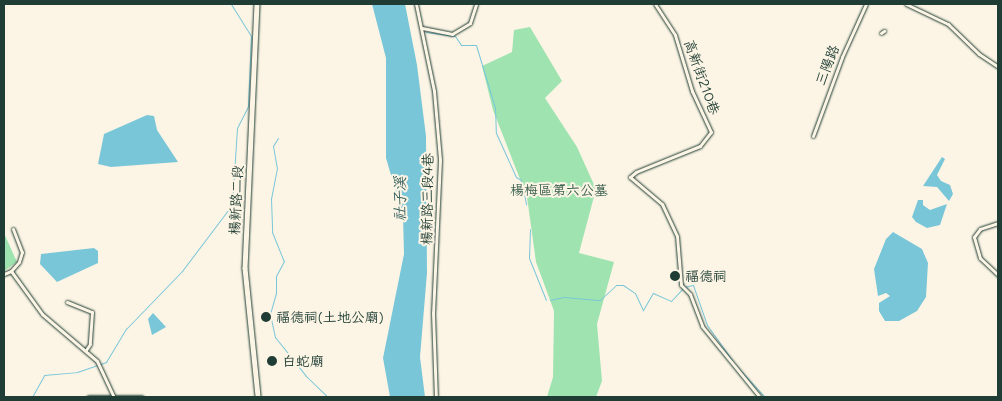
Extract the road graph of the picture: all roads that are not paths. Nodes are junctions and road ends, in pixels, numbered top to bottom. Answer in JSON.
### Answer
{"nodes":[{"id":1,"x":256,"y":4,"type":"edge"},
{"id":2,"x":416,"y":4,"type":"edge"},
{"id":3,"x":476,"y":4,"type":"edge"},
{"id":4,"x":654,"y":4,"type":"edge"},
{"id":5,"x":866,"y":4,"type":"edge"},
{"id":6,"x":906,"y":4,"type":"edge"},
{"id":7,"x":422,"y":28,"type":"junction"},
{"id":8,"x":998,"y":67,"type":"edge"},
{"id":9,"x":814,"y":136,"type":"dead end"},
{"id":10,"x":998,"y":224,"type":"edge"},
{"id":11,"x":13,"y":229,"type":"dead end"},
{"id":12,"x":11,"y":271,"type":"junction"},
{"id":13,"x":4,"y":274,"type":"edge"},
{"id":14,"x":998,"y":275,"type":"edge"},
{"id":15,"x":66,"y":302,"type":"dead end"},
{"id":16,"x":86,"y":350,"type":"junction"},
{"id":17,"x":114,"y":395,"type":"junction"},
{"id":18,"x":88,"y":397,"type":"edge"},
{"id":19,"x":142,"y":397,"type":"edge"},
{"id":20,"x":258,"y":397,"type":"edge"},
{"id":21,"x":436,"y":397,"type":"edge"},
{"id":22,"x":760,"y":397,"type":"edge"}],
"edges":[{"from":1,"to":20,"type":"main road","name":"楊新路二段"},
{"from":2,"to":7,"type":"street","name":"楊新路三段4巷"},
{"from":3,"to":7,"type":"street"},
{"from":4,"to":22,"type":"street","name":"高新街210巷"},
{"from":5,"to":9,"type":"street","name":"三陽路"},
{"from":6,"to":8,"type":"street"},
{"from":7,"to":21,"type":"street","name":"楊新路三段4巷"},
{"from":10,"to":14,"type":"street"},
{"from":11,"to":12,"type":"street"},
{"from":12,"to":13,"type":"street"},
{"from":12,"to":16,"type":"street"},
{"from":15,"to":16,"type":"street"},
{"from":16,"to":17,"type":"street"},
{"from":17,"to":18,"type":"street"},
{"from":17,"to":19,"type":"street"}]}
